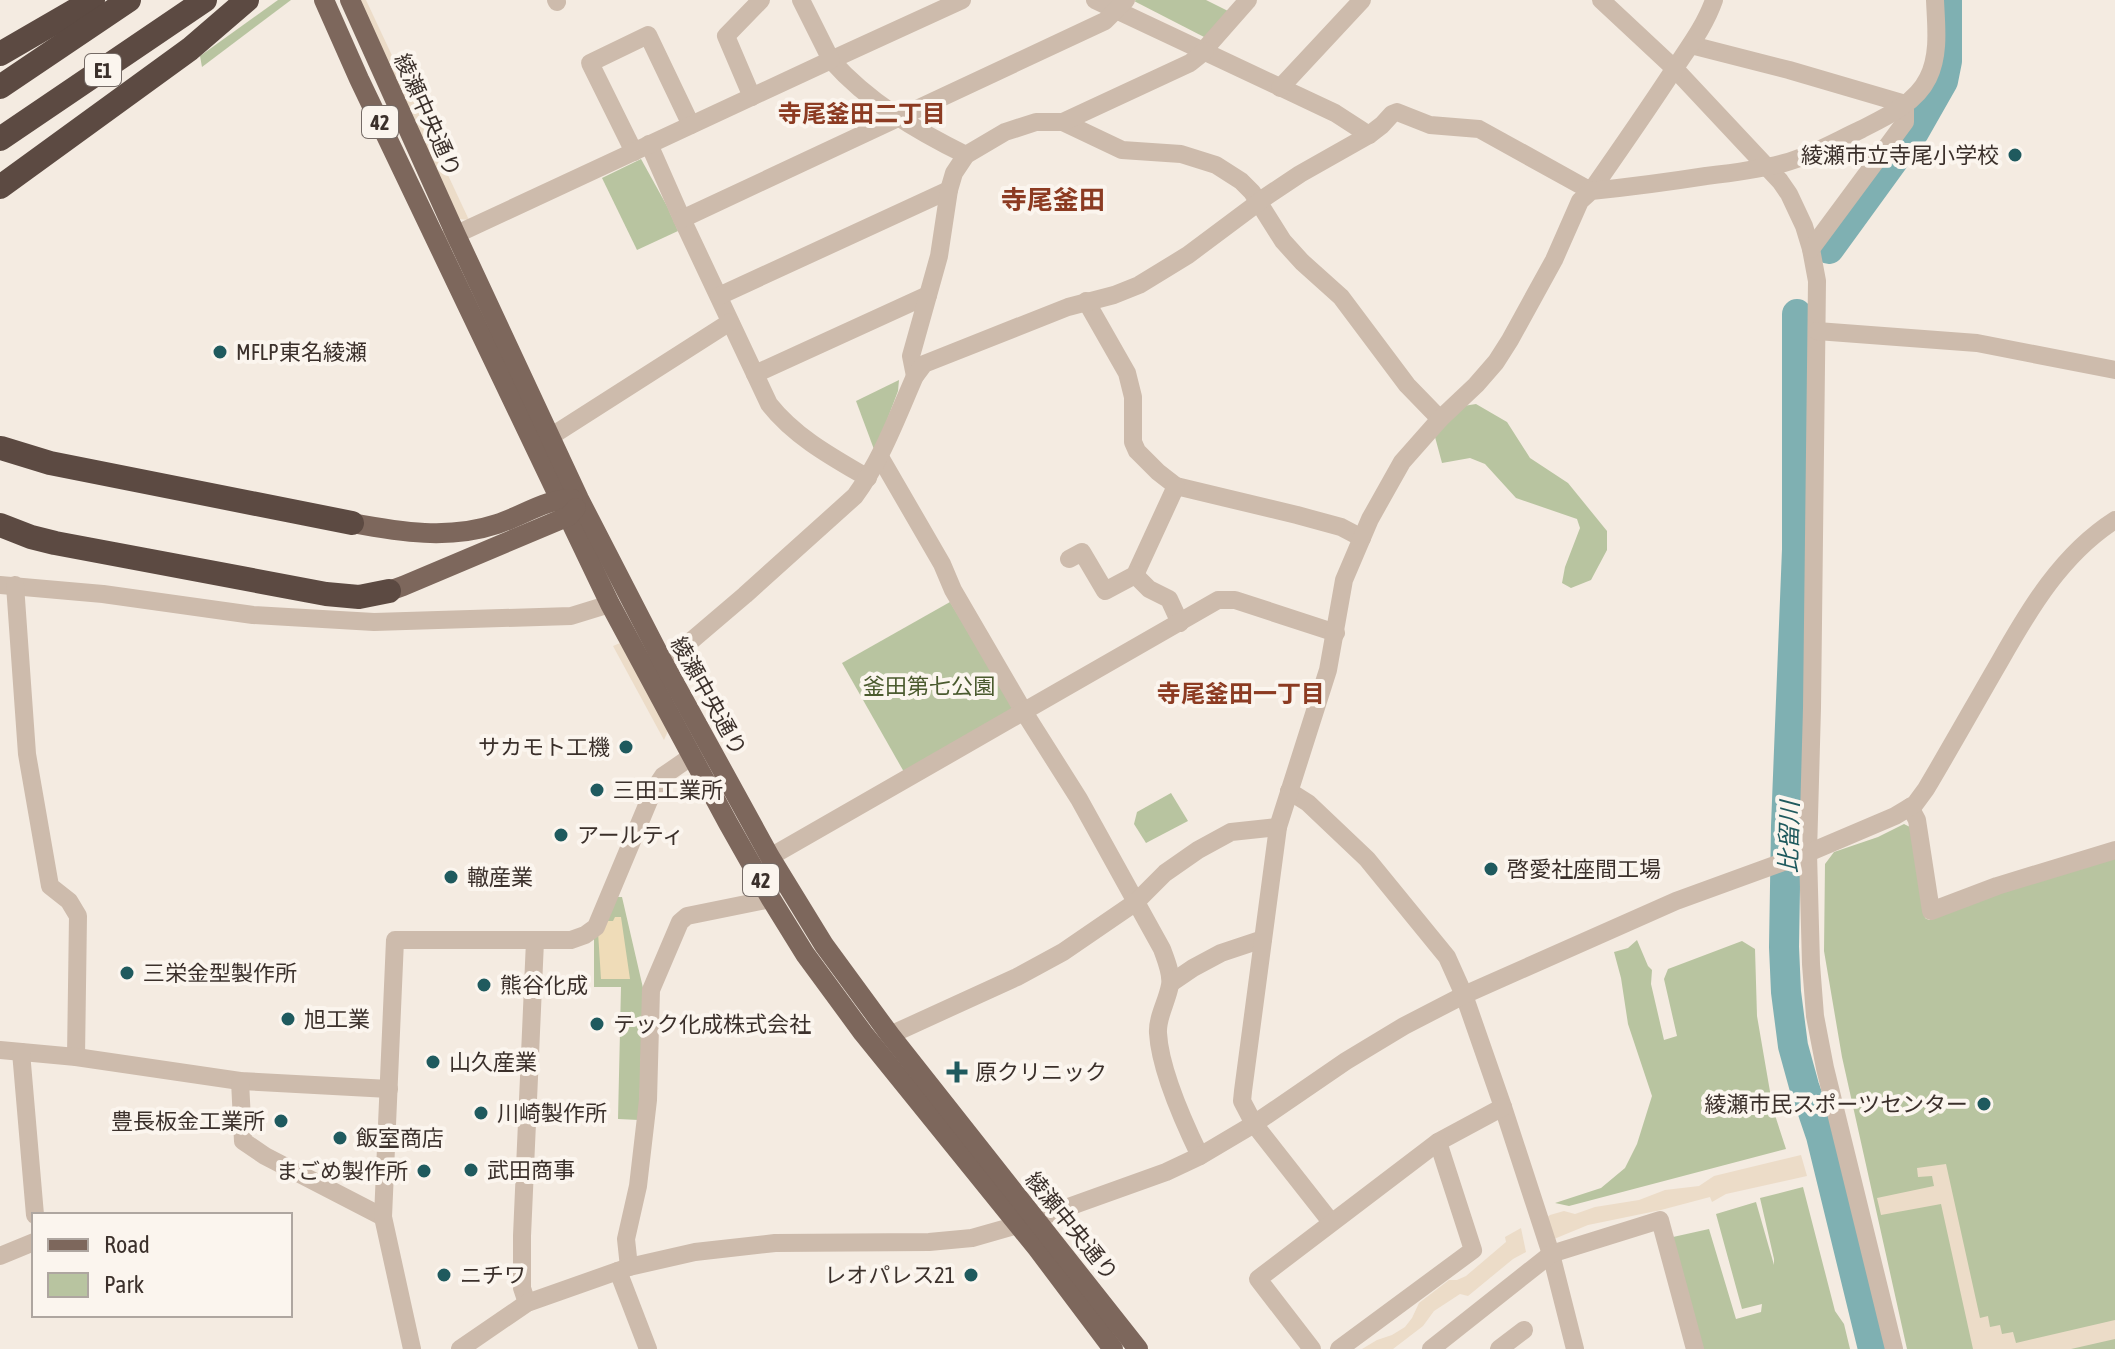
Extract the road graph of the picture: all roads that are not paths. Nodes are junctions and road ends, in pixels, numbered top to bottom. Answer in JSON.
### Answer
{"nodes":[{"id":1,"x":93,"y":0,"type":"edge"},
{"id":2,"x":129,"y":0,"type":"edge"},
{"id":3,"x":205,"y":0,"type":"edge"},
{"id":4,"x":247,"y":0,"type":"edge"},
{"id":5,"x":324,"y":0,"type":"edge"},
{"id":6,"x":350,"y":0,"type":"edge"},
{"id":7,"x":761,"y":0,"type":"edge"},
{"id":8,"x":801,"y":0,"type":"edge"},
{"id":9,"x":962,"y":0,"type":"edge"},
{"id":10,"x":1095,"y":0,"type":"edge"},
{"id":11,"x":1248,"y":0,"type":"edge"},
{"id":12,"x":1362,"y":0,"type":"edge"},
{"id":13,"x":1601,"y":0,"type":"edge"},
{"id":14,"x":1714,"y":0,"type":"edge"},
{"id":15,"x":1935,"y":0,"type":"edge"},
{"id":16,"x":1121,"y":5,"type":"edge"},
{"id":17,"x":1691,"y":45,"type":"junction"},
{"id":18,"x":1204,"y":50,"type":"junction"},
{"id":19,"x":0,"y":54,"type":"edge"},
{"id":20,"x":831,"y":60,"type":"junction"},
{"id":21,"x":1675,"y":69,"type":"junction"},
{"id":22,"x":0,"y":87,"type":"edge"},
{"id":23,"x":1280,"y":88,"type":"junction"},
{"id":24,"x":752,"y":97,"type":"junction"},
{"id":25,"x":1905,"y":104,"type":"junction"},
{"id":26,"x":899,"y":118,"type":"junction"},
{"id":27,"x":1063,"y":122,"type":"junction"},
{"id":28,"x":691,"y":125,"type":"junction"},
{"id":29,"x":1369,"y":135,"type":"junction"},
{"id":30,"x":0,"y":139,"type":"edge"},
{"id":31,"x":642,"y":148,"type":"junction"},
{"id":32,"x":966,"y":155,"type":"junction"},
{"id":33,"x":1768,"y":167,"type":"junction"},
{"id":34,"x":0,"y":187,"type":"edge"},
{"id":35,"x":949,"y":190,"type":"junction"},
{"id":36,"x":1591,"y":191,"type":"junction"},
{"id":37,"x":1257,"y":202,"type":"junction"},
{"id":38,"x":682,"y":219,"type":"junction"},
{"id":39,"x":447,"y":239,"type":"junction"},
{"id":40,"x":1811,"y":249,"type":"junction"},
{"id":41,"x":928,"y":295,"type":"junction"},
{"id":42,"x":719,"y":296,"type":"junction"},
{"id":43,"x":1086,"y":301,"type":"junction"},
{"id":44,"x":730,"y":322,"type":"junction"},
{"id":45,"x":1817,"y":331,"type":"junction"},
{"id":46,"x":2115,"y":370,"type":"edge"},
{"id":47,"x":755,"y":374,"type":"junction"},
{"id":48,"x":915,"y":376,"type":"junction"},
{"id":49,"x":1440,"y":419,"type":"junction"},
{"id":50,"x":550,"y":437,"type":"junction"},
{"id":51,"x":0,"y":448,"type":"edge"},
{"id":52,"x":880,"y":457,"type":"junction"},
{"id":53,"x":868,"y":478,"type":"junction"},
{"id":54,"x":1176,"y":486,"type":"junction"},
{"id":55,"x":572,"y":504,"type":"junction"},
{"id":56,"x":2115,"y":520,"type":"edge"},
{"id":57,"x":352,"y":523,"type":"joint"},
{"id":58,"x":0,"y":525,"type":"edge"},
{"id":59,"x":1362,"y":538,"type":"junction"},
{"id":60,"x":80,"y":548,"type":"junction"},
{"id":61,"x":1081,"y":552,"type":"dead end"},
{"id":62,"x":1135,"y":575,"type":"junction"},
{"id":63,"x":318,"y":582,"type":"joint"},
{"id":64,"x":8,"y":585,"type":"edge"},
{"id":65,"x":389,"y":591,"type":"junction"},
{"id":66,"x":610,"y":604,"type":"junction"},
{"id":67,"x":1180,"y":623,"type":"junction"},
{"id":68,"x":1336,"y":633,"type":"junction"},
{"id":69,"x":664,"y":664,"type":"junction"},
{"id":70,"x":1024,"y":712,"type":"junction"},
{"id":71,"x":692,"y":756,"type":"junction"},
{"id":72,"x":1289,"y":791,"type":"junction"},
{"id":73,"x":1910,"y":807,"type":"junction"},
{"id":74,"x":1278,"y":827,"type":"junction"},
{"id":75,"x":2115,"y":850,"type":"edge"},
{"id":76,"x":1804,"y":854,"type":"junction"},
{"id":77,"x":770,"y":857,"type":"junction"},
{"id":78,"x":771,"y":899,"type":"junction"},
{"id":79,"x":1136,"y":902,"type":"junction"},
{"id":80,"x":1263,"y":939,"type":"junction"},
{"id":81,"x":535,"y":941,"type":"junction"},
{"id":82,"x":1171,"y":983,"type":"junction"},
{"id":83,"x":1464,"y":995,"type":"junction"},
{"id":84,"x":890,"y":1035,"type":"junction"},
{"id":85,"x":0,"y":1050,"type":"edge"},
{"id":86,"x":21,"y":1052,"type":"junction"},
{"id":87,"x":76,"y":1057,"type":"junction"},
{"id":88,"x":240,"y":1081,"type":"junction"},
{"id":89,"x":389,"y":1089,"type":"junction"},
{"id":90,"x":1503,"y":1107,"type":"junction"},
{"id":91,"x":1254,"y":1124,"type":"junction"},
{"id":92,"x":1438,"y":1142,"type":"junction"},
{"id":93,"x":1200,"y":1156,"type":"junction"},
{"id":94,"x":35,"y":1213,"type":"edge"},
{"id":95,"x":383,"y":1217,"type":"junction"},
{"id":96,"x":1027,"y":1222,"type":"junction"},
{"id":97,"x":1331,"y":1222,"type":"junction"},
{"id":98,"x":32,"y":1243,"type":"edge"},
{"id":99,"x":1551,"y":1254,"type":"junction"},
{"id":100,"x":0,"y":1256,"type":"edge"},
{"id":101,"x":624,"y":1269,"type":"junction"},
{"id":102,"x":527,"y":1303,"type":"junction"},
{"id":103,"x":1524,"y":1330,"type":"dead end"},
{"id":104,"x":412,"y":1349,"type":"edge"},
{"id":105,"x":460,"y":1349,"type":"edge"},
{"id":106,"x":648,"y":1349,"type":"edge"},
{"id":107,"x":1113,"y":1349,"type":"edge"},
{"id":108,"x":1138,"y":1349,"type":"edge"},
{"id":109,"x":1312,"y":1349,"type":"edge"},
{"id":110,"x":1339,"y":1349,"type":"edge"},
{"id":111,"x":1431,"y":1349,"type":"edge"},
{"id":112,"x":1499,"y":1349,"type":"edge"},
{"id":113,"x":1575,"y":1349,"type":"edge"},
{"id":114,"x":1695,"y":1349,"type":"edge"},
{"id":115,"x":1894,"y":1349,"type":"edge"}],
"edges":[{"from":1,"to":19,"type":"highway"},
{"from":2,"to":22,"type":"highway","number":"E1"},
{"from":3,"to":30,"type":"highway","number":"E1"},
{"from":4,"to":34,"type":"highway"},
{"from":5,"to":39,"type":"main road","name":"綾瀬中央通り","number":"42"},
{"from":6,"to":39,"type":"main road","name":"綾瀬中央通り","number":"42"},
{"from":7,"to":24,"type":"street"},
{"from":8,"to":20,"type":"street"},
{"from":9,"to":20,"type":"street"},
{"from":10,"to":16,"type":"street"},
{"from":11,"to":18,"type":"street"},
{"from":12,"to":23,"type":"street"},
{"from":13,"to":21,"type":"street"},
{"from":14,"to":17,"type":"street"},
{"from":15,"to":25,"type":"street"},
{"from":16,"to":18,"type":"street"},
{"from":16,"to":26,"type":"street"},
{"from":17,"to":21,"type":"street"},
{"from":17,"to":25,"type":"street"},
{"from":18,"to":23,"type":"street"},
{"from":18,"to":27,"type":"street"},
{"from":20,"to":24,"type":"street"},
{"from":20,"to":26,"type":"street"},
{"from":21,"to":33,"type":"street"},
{"from":21,"to":36,"type":"street"},
{"from":23,"to":29,"type":"street"},
{"from":24,"to":28,"type":"street"},
{"from":25,"to":33,"type":"street"},
{"from":25,"to":40,"type":"street"},
{"from":26,"to":32,"type":"street"},
{"from":26,"to":38,"type":"street"},
{"from":27,"to":32,"type":"street"},
{"from":27,"to":37,"type":"street"},
{"from":28,"to":31,"type":"street"},
{"from":28,"to":31,"type":"street"},
{"from":29,"to":36,"type":"street"},
{"from":29,"to":37,"type":"street"},
{"from":31,"to":38,"type":"street"},
{"from":31,"to":39,"type":"street"},
{"from":32,"to":35,"type":"street"},
{"from":33,"to":36,"type":"street"},
{"from":33,"to":40,"type":"street"},
{"from":35,"to":41,"type":"street"},
{"from":35,"to":42,"type":"street"},
{"from":36,"to":49,"type":"street"},
{"from":37,"to":43,"type":"street"},
{"from":37,"to":49,"type":"street"},
{"from":38,"to":42,"type":"street"},
{"from":39,"to":50,"type":"main road","name":"綾瀬中央通り","number":"42"},
{"from":39,"to":55,"type":"main road","name":"綾瀬中央通り","number":"42"},
{"from":40,"to":45,"type":"street"},
{"from":41,"to":47,"type":"street"},
{"from":41,"to":48,"type":"street"},
{"from":42,"to":44,"type":"street"},
{"from":43,"to":48,"type":"street"},
{"from":43,"to":54,"type":"street"},
{"from":44,"to":47,"type":"street"},
{"from":44,"to":50,"type":"street"},
{"from":45,"to":46,"type":"street"},
{"from":45,"to":76,"type":"street"},
{"from":47,"to":53,"type":"street"},
{"from":48,"to":52,"type":"street"},
{"from":49,"to":59,"type":"street"},
{"from":50,"to":55,"type":"main road","name":"綾瀬中央通り","number":"42"},
{"from":51,"to":57,"type":"highway"},
{"from":52,"to":53,"type":"street"},
{"from":52,"to":70,"type":"street"},
{"from":53,"to":69,"type":"street"},
{"from":54,"to":59,"type":"street"},
{"from":54,"to":62,"type":"street"},
{"from":55,"to":57,"type":"main road"},
{"from":55,"to":65,"type":"main road"},
{"from":55,"to":66,"type":"main road","name":"綾瀬中央通り","number":"42"},
{"from":55,"to":69,"type":"main road","name":"綾瀬中央通り","number":"42"},
{"from":56,"to":73,"type":"street"},
{"from":58,"to":60,"type":"highway"},
{"from":59,"to":68,"type":"street"},
{"from":60,"to":63,"type":"highway"},
{"from":60,"to":65,"type":"highway"},
{"from":61,"to":62,"type":"street"},
{"from":62,"to":67,"type":"street"},
{"from":63,"to":65,"type":"main road"},
{"from":64,"to":66,"type":"street"},
{"from":64,"to":87,"type":"street"},
{"from":66,"to":71,"type":"main road","name":"綾瀬中央通り","number":"42"},
{"from":67,"to":68,"type":"street"},
{"from":67,"to":70,"type":"street"},
{"from":68,"to":72,"type":"street"},
{"from":69,"to":77,"type":"main road","name":"綾瀬中央通り","number":"42"},
{"from":70,"to":77,"type":"street"},
{"from":70,"to":79,"type":"street"},
{"from":71,"to":78,"type":"main road","name":"綾瀬中央通り","number":"42"},
{"from":71,"to":81,"type":"street"},
{"from":72,"to":74,"type":"street"},
{"from":72,"to":83,"type":"street"},
{"from":73,"to":75,"type":"street"},
{"from":73,"to":76,"type":"street"},
{"from":74,"to":79,"type":"street"},
{"from":74,"to":80,"type":"street"},
{"from":76,"to":83,"type":"street"},
{"from":76,"to":115,"type":"street"},
{"from":77,"to":84,"type":"main road","name":"綾瀬中央通り","number":"42"},
{"from":78,"to":96,"type":"main road","name":"綾瀬中央通り","number":"42"},
{"from":78,"to":101,"type":"street"},
{"from":79,"to":82,"type":"street"},
{"from":79,"to":84,"type":"street"},
{"from":80,"to":82,"type":"street"},
{"from":80,"to":91,"type":"street"},
{"from":81,"to":89,"type":"street"},
{"from":81,"to":102,"type":"street"},
{"from":82,"to":93,"type":"street"},
{"from":83,"to":90,"type":"street"},
{"from":83,"to":91,"type":"street"},
{"from":84,"to":96,"type":"main road","name":"綾瀬中央通り","number":"42"},
{"from":85,"to":86,"type":"street"},
{"from":86,"to":87,"type":"street"},
{"from":86,"to":94,"type":"street"},
{"from":87,"to":88,"type":"street"},
{"from":88,"to":89,"type":"street"},
{"from":88,"to":95,"type":"street"},
{"from":89,"to":95,"type":"street"},
{"from":90,"to":92,"type":"street"},
{"from":90,"to":99,"type":"street"},
{"from":91,"to":93,"type":"street"},
{"from":91,"to":97,"type":"street"},
{"from":92,"to":97,"type":"street"},
{"from":92,"to":110,"type":"street"},
{"from":93,"to":96,"type":"street"},
{"from":95,"to":104,"type":"street"},
{"from":96,"to":101,"type":"street"},
{"from":96,"to":107,"type":"main road","name":"綾瀬中央通り","number":"42"},
{"from":96,"to":108,"type":"main road","name":"綾瀬中央通り","number":"42"},
{"from":97,"to":109,"type":"street"},
{"from":98,"to":100,"type":"street"},
{"from":99,"to":111,"type":"street"},
{"from":99,"to":113,"type":"street"},
{"from":99,"to":114,"type":"street"},
{"from":101,"to":102,"type":"street"},
{"from":101,"to":106,"type":"street"},
{"from":102,"to":105,"type":"street"},
{"from":103,"to":112,"type":"street"}]}
